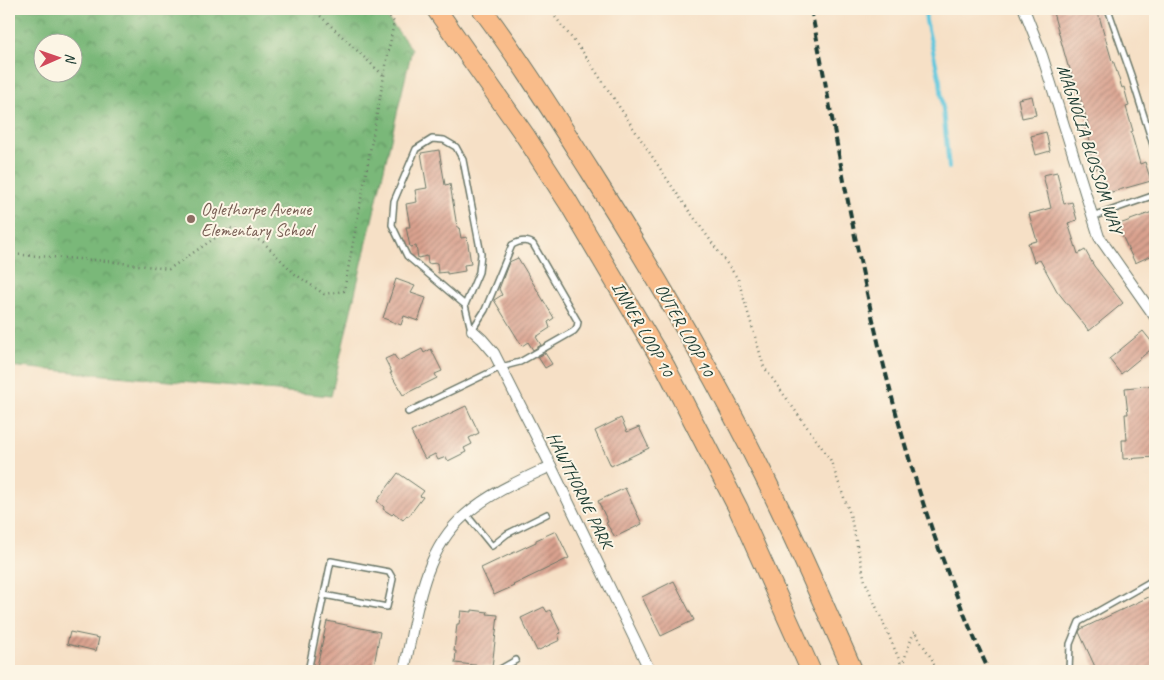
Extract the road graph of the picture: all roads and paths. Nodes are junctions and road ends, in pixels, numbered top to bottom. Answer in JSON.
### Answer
{"nodes":[{"id":1,"x":313,"y":9,"type":"edge"},
{"id":2,"x":384,"y":9,"type":"edge"},
{"id":3,"x":436,"y":9,"type":"edge"},
{"id":4,"x":482,"y":9,"type":"edge"},
{"id":5,"x":549,"y":9,"type":"edge"},
{"id":6,"x":1024,"y":9,"type":"edge"},
{"id":7,"x":1108,"y":9,"type":"edge"},
{"id":8,"x":384,"y":76,"type":"junction"},
{"id":9,"x":1155,"y":151,"type":"edge"},
{"id":10,"x":1155,"y":195,"type":"edge"},
{"id":11,"x":1092,"y":217,"type":"junction"},
{"id":12,"x":9,"y":254,"type":"edge"},
{"id":13,"x":465,"y":305,"type":"junction"},
{"id":14,"x":1155,"y":317,"type":"edge"},
{"id":15,"x":472,"y":330,"type":"junction"},
{"id":16,"x":501,"y":367,"type":"junction"},
{"id":17,"x":408,"y":412,"type":"dead end"},
{"id":18,"x":550,"y":466,"type":"junction"},
{"id":19,"x":466,"y":514,"type":"junction"},
{"id":20,"x":547,"y":514,"type":"dead end"},
{"id":21,"x":1155,"y":577,"type":"edge"},
{"id":22,"x":324,"y":595,"type":"junction"},
{"id":23,"x":516,"y":660,"type":"dead end"},
{"id":24,"x":308,"y":671,"type":"edge"},
{"id":25,"x":404,"y":671,"type":"edge"},
{"id":26,"x":497,"y":671,"type":"edge"},
{"id":27,"x":650,"y":671,"type":"edge"},
{"id":28,"x":811,"y":671,"type":"edge"},
{"id":29,"x":853,"y":671,"type":"edge"},
{"id":30,"x":936,"y":671,"type":"edge"},
{"id":31,"x":1069,"y":671,"type":"edge"}],
"edges":[{"from":1,"to":8,"type":"path"},
{"from":2,"to":8,"type":"path"},
{"from":3,"to":28,"type":"highway","name":"INNER LOOP 10"},
{"from":4,"to":29,"type":"highway","name":"OUTER LOOP 10"},
{"from":5,"to":30,"type":"path"},
{"from":6,"to":11,"type":"street","name":"MAGNOLIA BLOSSOM WAY"},
{"from":7,"to":9,"type":"lane"},
{"from":8,"to":12,"type":"path"},
{"from":10,"to":11,"type":"lane"},
{"from":11,"to":14,"type":"street","name":"MAGNOLIA BLOSSOM WAY"},
{"from":13,"to":13,"type":"lane"},
{"from":13,"to":15,"type":"lane"},
{"from":15,"to":16,"type":"street","name":"HAWTHORNE PARK"},
{"from":15,"to":16,"type":"lane"},
{"from":16,"to":17,"type":"lane"},
{"from":16,"to":18,"type":"street","name":"HAWTHORNE PARK"},
{"from":18,"to":19,"type":"street"},
{"from":18,"to":27,"type":"street","name":"HAWTHORNE PARK"},
{"from":19,"to":20,"type":"lane"},
{"from":19,"to":25,"type":"street"},
{"from":21,"to":31,"type":"lane"},
{"from":22,"to":22,"type":"lane"},
{"from":22,"to":24,"type":"lane"},
{"from":23,"to":26,"type":"lane"}]}
